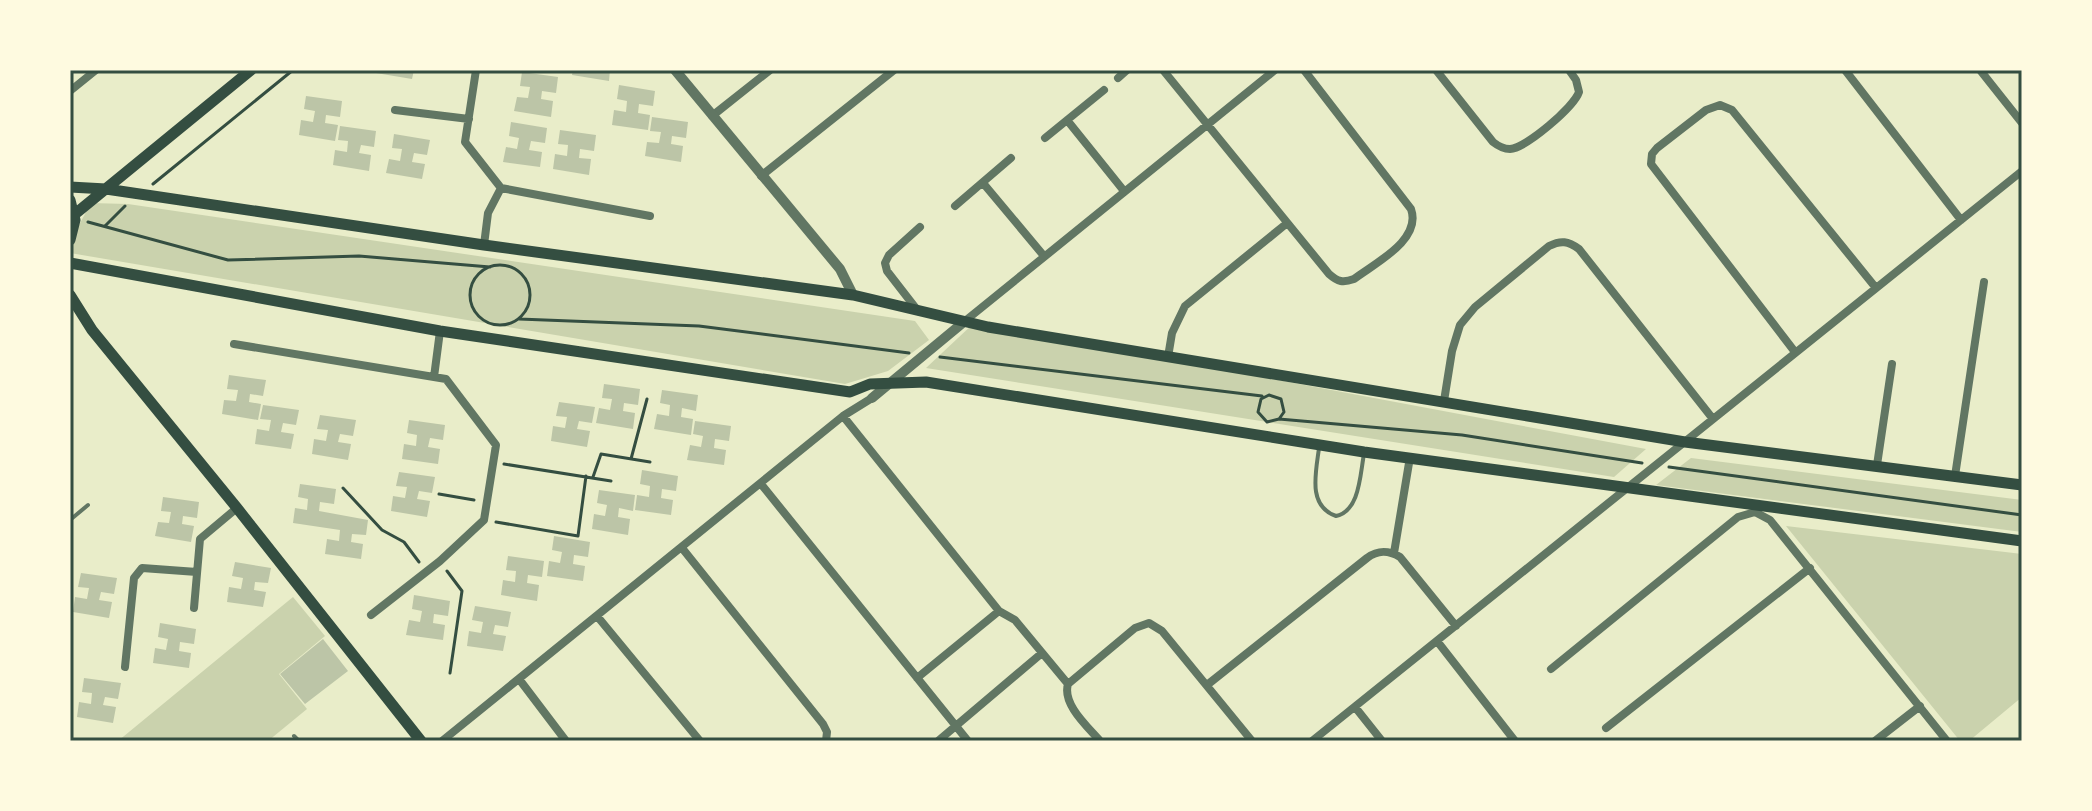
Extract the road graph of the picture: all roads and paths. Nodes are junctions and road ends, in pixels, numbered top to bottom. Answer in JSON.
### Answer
{"nodes":[{"id":1,"x":96,"y":70,"type":"edge"},
{"id":2,"x":251,"y":70,"type":"edge"},
{"id":3,"x":293,"y":70,"type":"edge"},
{"id":4,"x":476,"y":70,"type":"edge"},
{"id":5,"x":675,"y":70,"type":"edge"},
{"id":6,"x":770,"y":70,"type":"edge"},
{"id":7,"x":894,"y":70,"type":"edge"},
{"id":8,"x":1127,"y":70,"type":"edge"},
{"id":9,"x":1163,"y":70,"type":"edge"},
{"id":10,"x":1275,"y":70,"type":"edge"},
{"id":11,"x":1304,"y":70,"type":"edge"},
{"id":12,"x":1436,"y":70,"type":"edge"},
{"id":13,"x":1569,"y":70,"type":"edge"},
{"id":14,"x":1845,"y":70,"type":"edge"},
{"id":15,"x":1980,"y":70,"type":"edge"},
{"id":16,"x":1118,"y":78,"type":"dead end"},
{"id":17,"x":1104,"y":90,"type":"dead end"},
{"id":18,"x":70,"y":91,"type":"edge"},
{"id":19,"x":395,"y":110,"type":"dead end"},
{"id":20,"x":712,"y":116,"type":"junction"},
{"id":21,"x":469,"y":119,"type":"junction"},
{"id":22,"x":1067,"y":120,"type":"junction"},
{"id":23,"x":2022,"y":123,"type":"edge"},
{"id":24,"x":1206,"y":124,"type":"junction"},
{"id":25,"x":1045,"y":138,"type":"dead end"},
{"id":26,"x":1011,"y":158,"type":"dead end"},
{"id":27,"x":2022,"y":171,"type":"edge"},
{"id":28,"x":761,"y":176,"type":"junction"},
{"id":29,"x":983,"y":183,"type":"junction"},
{"id":30,"x":70,"y":187,"type":"edge"},
{"id":31,"x":501,"y":188,"type":"junction"},
{"id":32,"x":106,"y":189,"type":"junction"},
{"id":33,"x":1124,"y":191,"type":"junction"},
{"id":34,"x":140,"y":194,"type":"junction"},
{"id":35,"x":70,"y":200,"type":"edge"},
{"id":36,"x":955,"y":206,"type":"dead end"},
{"id":37,"x":650,"y":216,"type":"dead end"},
{"id":38,"x":79,"y":217,"type":"junction"},
{"id":39,"x":1961,"y":220,"type":"junction"},
{"id":40,"x":1286,"y":224,"type":"junction"},
{"id":41,"x":105,"y":226,"type":"junction"},
{"id":42,"x":920,"y":227,"type":"dead end"},
{"id":43,"x":70,"y":240,"type":"edge"},
{"id":44,"x":484,"y":245,"type":"junction"},
{"id":45,"x":1044,"y":256,"type":"junction"},
{"id":46,"x":70,"y":263,"type":"edge"},
{"id":47,"x":490,"y":267,"type":"junction"},
{"id":48,"x":1984,"y":282,"type":"dead end"},
{"id":49,"x":1876,"y":288,"type":"junction"},
{"id":50,"x":70,"y":295,"type":"edge"},
{"id":51,"x":853,"y":295,"type":"junction"},
{"id":52,"x":918,"y":312,"type":"junction"},
{"id":53,"x":519,"y":319,"type":"junction"},
{"id":54,"x":965,"y":321,"type":"junction"},
{"id":55,"x":440,"y":331,"type":"junction"},
{"id":56,"x":234,"y":344,"type":"dead end"},
{"id":57,"x":1795,"y":352,"type":"junction"},
{"id":58,"x":924,"y":355,"type":"junction"},
{"id":59,"x":1168,"y":357,"type":"junction"},
{"id":60,"x":1892,"y":364,"type":"dead end"},
{"id":61,"x":434,"y":377,"type":"junction"},
{"id":62,"x":892,"y":382,"type":"junction"},
{"id":63,"x":1265,"y":396,"type":"junction"},
{"id":64,"x":872,"y":398,"type":"joint"},
{"id":65,"x":647,"y":399,"type":"dead end"},
{"id":66,"x":1444,"y":401,"type":"junction"},
{"id":67,"x":843,"y":416,"type":"junction"},
{"id":68,"x":1713,"y":419,"type":"junction"},
{"id":69,"x":1685,"y":442,"type":"junction"},
{"id":70,"x":1319,"y":445,"type":"junction"},
{"id":71,"x":1364,"y":452,"type":"junction"},
{"id":72,"x":1410,"y":457,"type":"junction"},
{"id":73,"x":631,"y":459,"type":"junction"},
{"id":74,"x":650,"y":462,"type":"dead end"},
{"id":75,"x":494,"y":463,"type":"junction"},
{"id":76,"x":1877,"y":465,"type":"junction"},
{"id":77,"x":586,"y":476,"type":"junction"},
{"id":78,"x":1955,"y":476,"type":"junction"},
{"id":79,"x":593,"y":477,"type":"junction"},
{"id":80,"x":611,"y":481,"type":"dead end"},
{"id":81,"x":761,"y":484,"type":"junction"},
{"id":82,"x":2022,"y":485,"type":"edge"},
{"id":83,"x":343,"y":488,"type":"dead end"},
{"id":84,"x":1626,"y":489,"type":"junction"},
{"id":85,"x":439,"y":494,"type":"dead end"},
{"id":86,"x":486,"y":501,"type":"junction"},
{"id":87,"x":88,"y":505,"type":"dead end"},
{"id":88,"x":237,"y":508,"type":"junction"},
{"id":89,"x":70,"y":520,"type":"edge"},
{"id":90,"x":484,"y":520,"type":"junction"},
{"id":91,"x":2022,"y":541,"type":"edge"},
{"id":92,"x":682,"y":548,"type":"junction"},
{"id":93,"x":1394,"y":553,"type":"junction"},
{"id":94,"x":440,"y":561,"type":"junction"},
{"id":95,"x":1810,"y":568,"type":"junction"},
{"id":96,"x":197,"y":572,"type":"junction"},
{"id":97,"x":426,"y":572,"type":"junction"},
{"id":98,"x":194,"y":608,"type":"dead end"},
{"id":99,"x":999,"y":611,"type":"junction"},
{"id":100,"x":371,"y":615,"type":"dead end"},
{"id":101,"x":597,"y":616,"type":"junction"},
{"id":102,"x":1456,"y":626,"type":"junction"},
{"id":103,"x":1437,"y":641,"type":"junction"},
{"id":104,"x":1042,"y":653,"type":"junction"},
{"id":105,"x":125,"y":667,"type":"dead end"},
{"id":106,"x":1551,"y":669,"type":"dead end"},
{"id":107,"x":450,"y":673,"type":"dead end"},
{"id":108,"x":917,"y":678,"type":"junction"},
{"id":109,"x":519,"y":679,"type":"junction"},
{"id":110,"x":1068,"y":684,"type":"junction"},
{"id":111,"x":1207,"y":685,"type":"junction"},
{"id":112,"x":1920,"y":706,"type":"junction"},
{"id":113,"x":1355,"y":707,"type":"junction"},
{"id":114,"x":956,"y":726,"type":"junction"},
{"id":115,"x":1606,"y":728,"type":"dead end"},
{"id":116,"x":294,"y":736,"type":"dead end"},
{"id":117,"x":299,"y":741,"type":"edge"},
{"id":118,"x":421,"y":741,"type":"edge"},
{"id":119,"x":442,"y":741,"type":"edge"},
{"id":120,"x":566,"y":741,"type":"edge"},
{"id":121,"x":700,"y":741,"type":"edge"},
{"id":122,"x":826,"y":741,"type":"edge"},
{"id":123,"x":938,"y":741,"type":"edge"},
{"id":124,"x":968,"y":741,"type":"edge"},
{"id":125,"x":1100,"y":741,"type":"edge"},
{"id":126,"x":1252,"y":741,"type":"edge"},
{"id":127,"x":1312,"y":741,"type":"edge"},
{"id":128,"x":1382,"y":741,"type":"edge"},
{"id":129,"x":1515,"y":741,"type":"edge"},
{"id":130,"x":1875,"y":741,"type":"edge"},
{"id":131,"x":1947,"y":741,"type":"edge"}],
"edges":[{"from":1,"to":18,"type":"street"},
{"from":2,"to":32,"type":"main road"},
{"from":3,"to":34,"type":"path"},
{"from":4,"to":21,"type":"street"},
{"from":5,"to":20,"type":"street"},
{"from":6,"to":20,"type":"street"},
{"from":7,"to":28,"type":"street"},
{"from":8,"to":16,"type":"street"},
{"from":9,"to":24,"type":"street"},
{"from":10,"to":24,"type":"street"},
{"from":11,"to":40,"type":"street"},
{"from":12,"to":13,"type":"street"},
{"from":14,"to":39,"type":"street"},
{"from":15,"to":23,"type":"street"},
{"from":17,"to":22,"type":"street"},
{"from":19,"to":21,"type":"street"},
{"from":20,"to":28,"type":"street"},
{"from":21,"to":31,"type":"street"},
{"from":22,"to":25,"type":"street"},
{"from":22,"to":33,"type":"street"},
{"from":24,"to":33,"type":"street"},
{"from":24,"to":40,"type":"street"},
{"from":26,"to":29,"type":"street"},
{"from":27,"to":39,"type":"street"},
{"from":28,"to":51,"type":"street"},
{"from":29,"to":36,"type":"street"},
{"from":29,"to":45,"type":"street"},
{"from":30,"to":32,"type":"main road"},
{"from":31,"to":37,"type":"street"},
{"from":31,"to":44,"type":"street"},
{"from":32,"to":34,"type":"main road"},
{"from":32,"to":38,"type":"main road"},
{"from":33,"to":45,"type":"street"},
{"from":34,"to":41,"type":"path"},
{"from":34,"to":44,"type":"main road"},
{"from":35,"to":38,"type":"main road"},
{"from":38,"to":41,"type":"path"},
{"from":38,"to":43,"type":"main road"},
{"from":39,"to":49,"type":"street"},
{"from":40,"to":59,"type":"street"},
{"from":41,"to":47,"type":"path"},
{"from":42,"to":52,"type":"street"},
{"from":44,"to":51,"type":"main road"},
{"from":45,"to":54,"type":"street"},
{"from":46,"to":55,"type":"main road"},
{"from":47,"to":53,"type":"path"},
{"from":47,"to":53,"type":"path"},
{"from":48,"to":78,"type":"street"},
{"from":49,"to":57,"type":"street"},
{"from":49,"to":57,"type":"street"},
{"from":50,"to":88,"type":"main road"},
{"from":51,"to":52,"type":"main road"},
{"from":52,"to":54,"type":"main road"},
{"from":53,"to":58,"type":"path"},
{"from":54,"to":58,"type":"street"},
{"from":54,"to":59,"type":"main road"},
{"from":55,"to":61,"type":"street"},
{"from":55,"to":62,"type":"main road"},
{"from":56,"to":61,"type":"street"},
{"from":57,"to":68,"type":"street"},
{"from":58,"to":62,"type":"street"},
{"from":58,"to":63,"type":"path"},
{"from":59,"to":66,"type":"main road"},
{"from":60,"to":76,"type":"street"},
{"from":61,"to":75,"type":"street"},
{"from":62,"to":64,"type":"street"},
{"from":62,"to":70,"type":"main road"},
{"from":63,"to":63,"type":"path"},
{"from":64,"to":67,"type":"street"},
{"from":65,"to":73,"type":"path"},
{"from":66,"to":68,"type":"street"},
{"from":66,"to":69,"type":"main road"},
{"from":67,"to":81,"type":"street"},
{"from":67,"to":99,"type":"street"},
{"from":68,"to":69,"type":"street"},
{"from":69,"to":76,"type":"main road"},
{"from":69,"to":84,"type":"street"},
{"from":70,"to":71,"type":"main road"},
{"from":70,"to":71,"type":"lane"},
{"from":71,"to":72,"type":"main road"},
{"from":72,"to":84,"type":"main road"},
{"from":72,"to":93,"type":"street"},
{"from":73,"to":74,"type":"path"},
{"from":73,"to":79,"type":"path"},
{"from":75,"to":77,"type":"path"},
{"from":75,"to":86,"type":"street"},
{"from":76,"to":78,"type":"main road"},
{"from":77,"to":79,"type":"path"},
{"from":77,"to":90,"type":"path"},
{"from":78,"to":82,"type":"main road"},
{"from":79,"to":80,"type":"path"},
{"from":81,"to":92,"type":"street"},
{"from":81,"to":108,"type":"street"},
{"from":83,"to":97,"type":"path"},
{"from":84,"to":91,"type":"main road"},
{"from":84,"to":102,"type":"street"},
{"from":85,"to":86,"type":"path"},
{"from":86,"to":90,"type":"street"},
{"from":87,"to":89,"type":"lane"},
{"from":88,"to":96,"type":"street"},
{"from":88,"to":118,"type":"main road"},
{"from":90,"to":94,"type":"street"},
{"from":92,"to":101,"type":"street"},
{"from":92,"to":122,"type":"street"},
{"from":93,"to":102,"type":"street"},
{"from":93,"to":111,"type":"street"},
{"from":94,"to":97,"type":"street"},
{"from":94,"to":107,"type":"path"},
{"from":95,"to":106,"type":"street"},
{"from":95,"to":112,"type":"street"},
{"from":95,"to":115,"type":"street"},
{"from":96,"to":98,"type":"street"},
{"from":96,"to":105,"type":"street"},
{"from":97,"to":100,"type":"street"},
{"from":99,"to":104,"type":"street"},
{"from":99,"to":108,"type":"street"},
{"from":101,"to":109,"type":"street"},
{"from":101,"to":121,"type":"street"},
{"from":102,"to":103,"type":"street"},
{"from":103,"to":113,"type":"street"},
{"from":103,"to":129,"type":"street"},
{"from":104,"to":110,"type":"street"},
{"from":104,"to":114,"type":"street"},
{"from":108,"to":114,"type":"street"},
{"from":109,"to":119,"type":"street"},
{"from":109,"to":120,"type":"street"},
{"from":110,"to":111,"type":"street"},
{"from":110,"to":125,"type":"street"},
{"from":111,"to":126,"type":"street"},
{"from":112,"to":130,"type":"street"},
{"from":112,"to":131,"type":"street"},
{"from":113,"to":127,"type":"street"},
{"from":113,"to":128,"type":"street"},
{"from":114,"to":123,"type":"street"},
{"from":114,"to":124,"type":"street"},
{"from":116,"to":117,"type":"lane"}]}
